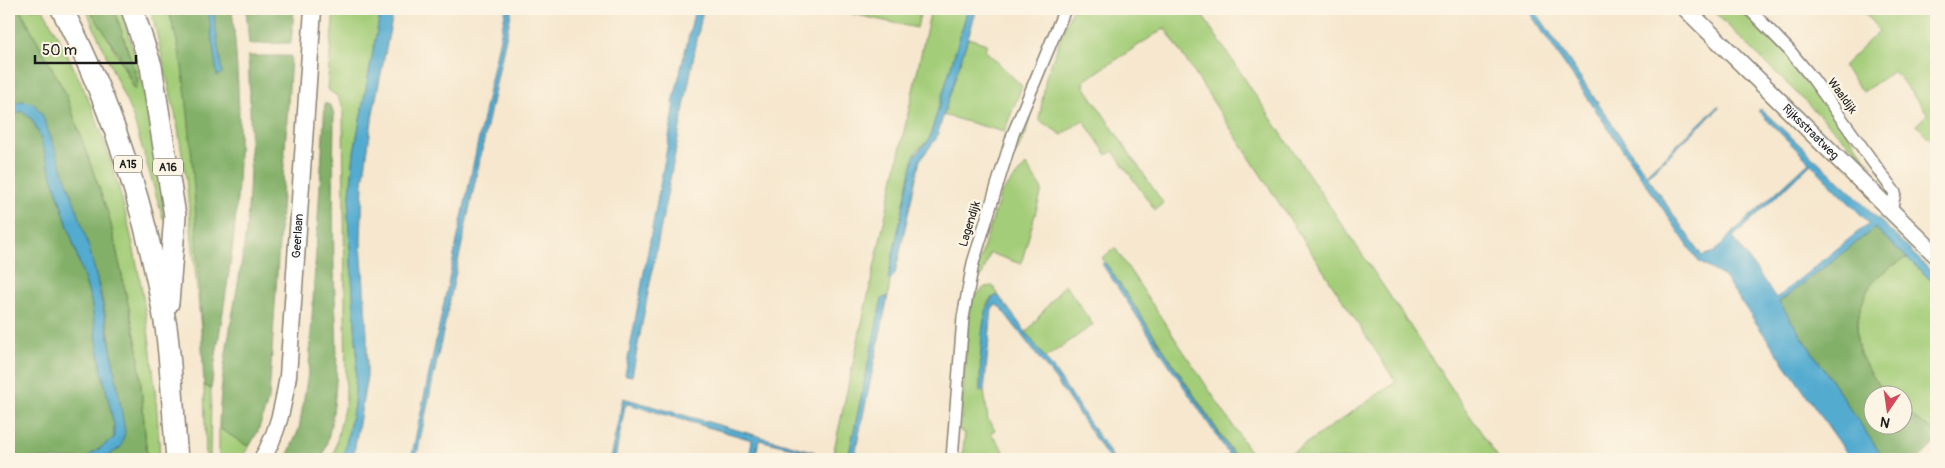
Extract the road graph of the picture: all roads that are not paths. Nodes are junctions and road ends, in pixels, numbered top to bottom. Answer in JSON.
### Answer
{"nodes":[{"id":1,"x":62,"y":9,"type":"edge"},
{"id":2,"x":132,"y":9,"type":"edge"},
{"id":3,"x":313,"y":9,"type":"edge"},
{"id":4,"x":1065,"y":9,"type":"edge"},
{"id":5,"x":1686,"y":9,"type":"edge"},
{"id":6,"x":1749,"y":9,"type":"edge"},
{"id":7,"x":1891,"y":210,"type":"junction"},
{"id":8,"x":1936,"y":255,"type":"edge"},
{"id":9,"x":166,"y":328,"type":"junction"},
{"id":10,"x":177,"y":459,"type":"edge"},
{"id":11,"x":262,"y":459,"type":"edge"},
{"id":12,"x":952,"y":459,"type":"edge"}],
"edges":[{"from":1,"to":9,"type":"highway","number":"A15"},
{"from":2,"to":9,"type":"highway","number":"A16"},
{"from":3,"to":11,"type":"street","name":"Geerlaan"},
{"from":4,"to":12,"type":"street","name":"Lagendijk"},
{"from":5,"to":7,"type":"street","name":"Rijksstraatweg"},
{"from":6,"to":7,"type":"street","name":"Waaldijk"},
{"from":7,"to":8,"type":"street","name":"Rijksstraatweg"},
{"from":9,"to":10,"type":"highway","number":"A15"}]}
